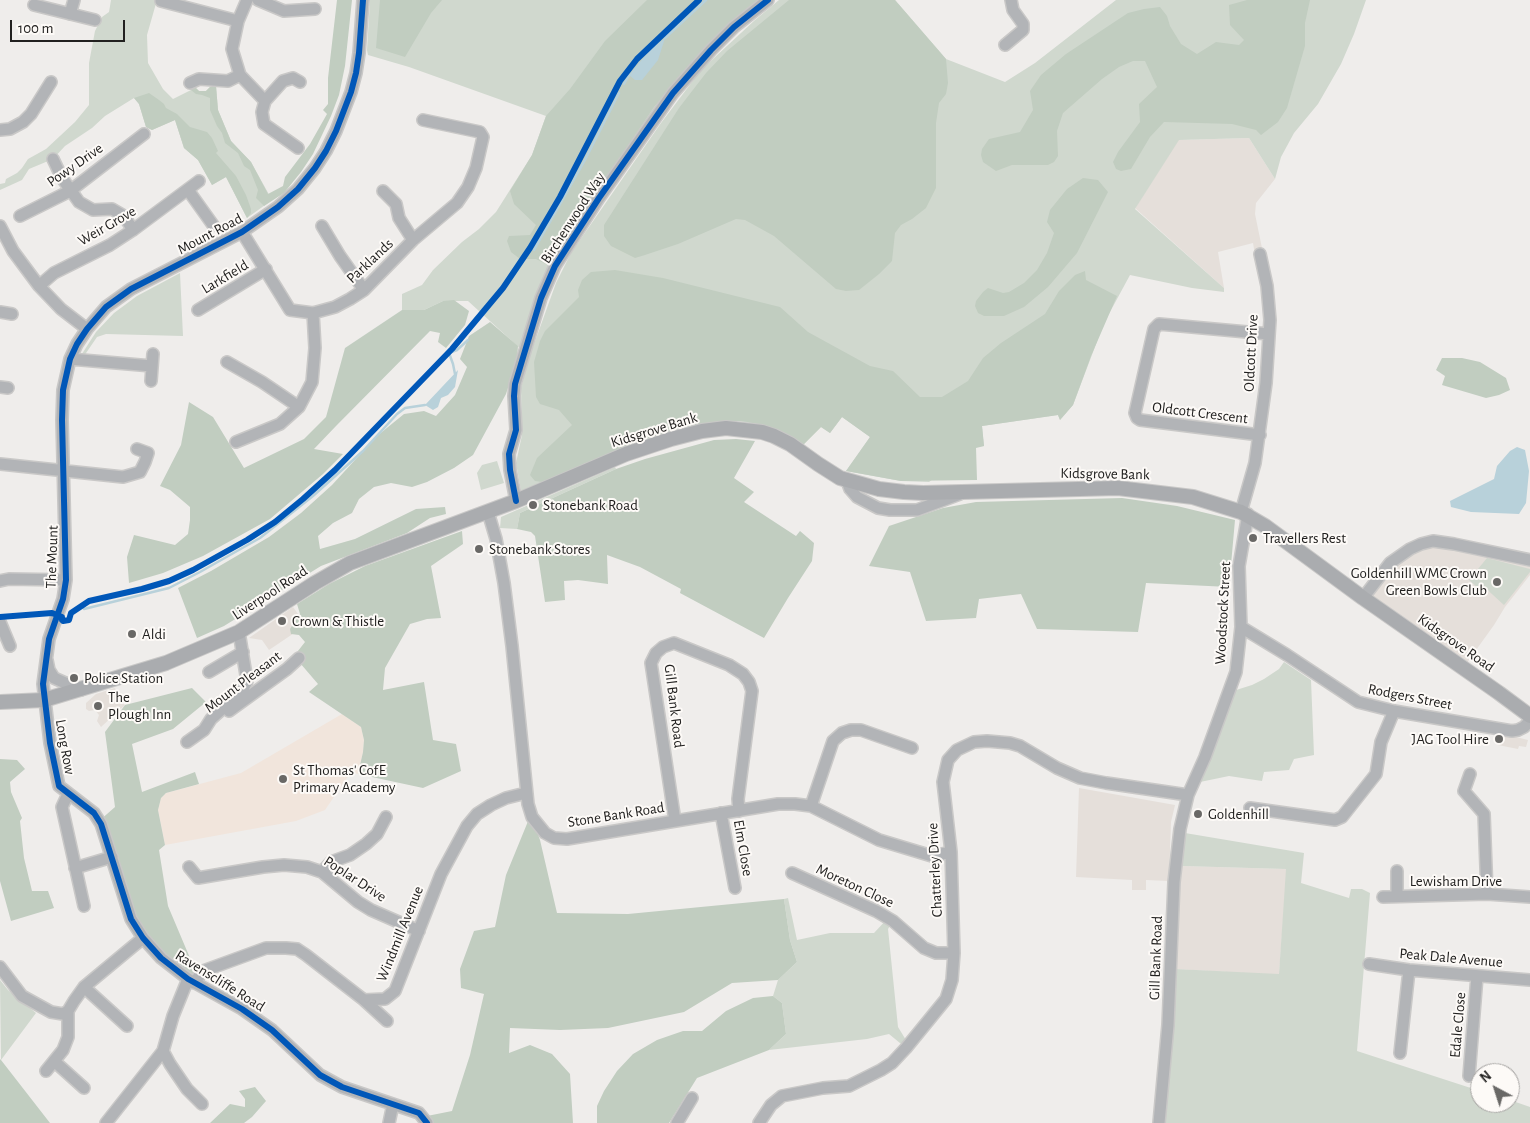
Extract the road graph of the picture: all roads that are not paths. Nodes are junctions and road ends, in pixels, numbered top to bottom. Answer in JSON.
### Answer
{"nodes":[{"id":1,"x":74,"y":0,"type":"edge"},
{"id":2,"x":247,"y":0,"type":"edge"},
{"id":3,"x":258,"y":0,"type":"edge"},
{"id":4,"x":363,"y":0,"type":"edge"},
{"id":5,"x":768,"y":0,"type":"edge"},
{"id":6,"x":1011,"y":0,"type":"edge"},
{"id":7,"x":160,"y":2,"type":"edge"},
{"id":8,"x":34,"y":5,"type":"dead end"},
{"id":9,"x":315,"y":9,"type":"dead end"},
{"id":10,"x":70,"y":14,"type":"junction"},
{"id":11,"x":96,"y":20,"type":"dead end"},
{"id":12,"x":238,"y":21,"type":"junction"},
{"id":13,"x":1004,"y":46,"type":"dead end"},
{"id":14,"x":240,"y":75,"type":"junction"},
{"id":15,"x":296,"y":77,"type":"dead end"},
{"id":16,"x":190,"y":83,"type":"dead end"},
{"id":17,"x":51,"y":90,"type":"dead end"},
{"id":18,"x":265,"y":101,"type":"junction"},
{"id":19,"x":423,"y":120,"type":"dead end"},
{"id":20,"x":0,"y":130,"type":"edge"},
{"id":21,"x":144,"y":134,"type":"dead end"},
{"id":22,"x":298,"y":148,"type":"dead end"},
{"id":23,"x":53,"y":159,"type":"dead end"},
{"id":24,"x":199,"y":180,"type":"dead end"},
{"id":25,"x":188,"y":190,"type":"junction"},
{"id":26,"x":70,"y":191,"type":"junction"},
{"id":27,"x":383,"y":191,"type":"dead end"},
{"id":28,"x":20,"y":216,"type":"dead end"},
{"id":29,"x":213,"y":225,"type":"dead end"},
{"id":30,"x":0,"y":226,"type":"edge"},
{"id":31,"x":133,"y":230,"type":"junction"},
{"id":32,"x":328,"y":230,"type":"dead end"},
{"id":33,"x":242,"y":232,"type":"junction"},
{"id":34,"x":414,"y":240,"type":"junction"},
{"id":35,"x":1260,"y":254,"type":"dead end"},
{"id":36,"x":266,"y":269,"type":"junction"},
{"id":37,"x":39,"y":286,"type":"junction"},
{"id":38,"x":364,"y":290,"type":"junction"},
{"id":39,"x":198,"y":310,"type":"dead end"},
{"id":40,"x":0,"y":312,"type":"edge"},
{"id":41,"x":313,"y":313,"type":"junction"},
{"id":42,"x":12,"y":314,"type":"dead end"},
{"id":43,"x":87,"y":329,"type":"junction"},
{"id":44,"x":1269,"y":334,"type":"junction"},
{"id":45,"x":152,"y":354,"type":"dead end"},
{"id":46,"x":70,"y":359,"type":"junction"},
{"id":47,"x":227,"y":362,"type":"dead end"},
{"id":48,"x":152,"y":366,"type":"junction"},
{"id":49,"x":151,"y":381,"type":"dead end"},
{"id":50,"x":299,"y":407,"type":"junction"},
{"id":51,"x":1260,"y":435,"type":"junction"},
{"id":52,"x":236,"y":442,"type":"dead end"},
{"id":53,"x":142,"y":451,"type":"dead end"},
{"id":54,"x":0,"y":464,"type":"edge"},
{"id":55,"x":65,"y":472,"type":"junction"},
{"id":56,"x":847,"y":481,"type":"junction"},
{"id":57,"x":551,"y":486,"type":"joint"},
{"id":58,"x":965,"y":492,"type":"junction"},
{"id":59,"x":516,"y":501,"type":"junction"},
{"id":60,"x":488,"y":512,"type":"junction"},
{"id":61,"x":1244,"y":513,"type":"junction"},
{"id":62,"x":1530,"y":560,"type":"edge"},
{"id":63,"x":66,"y":580,"type":"junction"},
{"id":64,"x":0,"y":581,"type":"edge"},
{"id":65,"x":1363,"y":598,"type":"junction"},
{"id":66,"x":0,"y":622,"type":"edge"},
{"id":67,"x":1241,"y":627,"type":"junction"},
{"id":68,"x":239,"y":632,"type":"junction"},
{"id":69,"x":10,"y":646,"type":"dead end"},
{"id":70,"x":243,"y":652,"type":"junction"},
{"id":71,"x":46,"y":653,"type":"junction"},
{"id":72,"x":299,"y":658,"type":"dead end"},
{"id":73,"x":209,"y":672,"type":"dead end"},
{"id":74,"x":81,"y":690,"type":"junction"},
{"id":75,"x":44,"y":700,"type":"junction"},
{"id":76,"x":0,"y":702,"type":"edge"},
{"id":77,"x":1394,"y":711,"type":"junction"},
{"id":78,"x":1530,"y":716,"type":"edge"},
{"id":79,"x":1530,"y":720,"type":"edge"},
{"id":80,"x":204,"y":730,"type":"junction"},
{"id":81,"x":187,"y":742,"type":"dead end"},
{"id":82,"x":912,"y":748,"type":"dead end"},
{"id":83,"x":1470,"y":774,"type":"dead end"},
{"id":84,"x":526,"y":793,"type":"junction"},
{"id":85,"x":68,"y":794,"type":"junction"},
{"id":86,"x":1188,"y":794,"type":"junction"},
{"id":87,"x":811,"y":806,"type":"junction"},
{"id":88,"x":1250,"y":808,"type":"dead end"},
{"id":89,"x":739,"y":811,"type":"junction"},
{"id":90,"x":722,"y":813,"type":"junction"},
{"id":91,"x":386,"y":817,"type":"dead end"},
{"id":92,"x":675,"y":820,"type":"junction"},
{"id":93,"x":951,"y":852,"type":"junction"},
{"id":94,"x":112,"y":857,"type":"junction"},
{"id":95,"x":189,"y":867,"type":"dead end"},
{"id":96,"x":74,"y":868,"type":"junction"},
{"id":97,"x":1397,"y":871,"type":"dead end"},
{"id":98,"x":322,"y":872,"type":"junction"},
{"id":99,"x":792,"y":873,"type":"dead end"},
{"id":100,"x":735,"y":888,"type":"dead end"},
{"id":101,"x":1487,"y":894,"type":"junction"},
{"id":102,"x":1397,"y":896,"type":"junction"},
{"id":103,"x":1383,"y":897,"type":"dead end"},
{"id":104,"x":1530,"y":897,"type":"edge"},
{"id":105,"x":84,"y":906,"type":"dead end"},
{"id":106,"x":419,"y":931,"type":"junction"},
{"id":107,"x":143,"y":938,"type":"junction"},
{"id":108,"x":954,"y":953,"type":"junction"},
{"id":109,"x":1369,"y":964,"type":"dead end"},
{"id":110,"x":0,"y":967,"type":"edge"},
{"id":111,"x":1408,"y":970,"type":"junction"},
{"id":112,"x":1477,"y":976,"type":"junction"},
{"id":113,"x":1530,"y":980,"type":"edge"},
{"id":114,"x":191,"y":981,"type":"junction"},
{"id":115,"x":84,"y":987,"type":"junction"},
{"id":116,"x":364,"y":1000,"type":"junction"},
{"id":117,"x":68,"y":1011,"type":"junction"},
{"id":118,"x":387,"y":1021,"type":"dead end"},
{"id":119,"x":120,"y":1024,"type":"dead end"},
{"id":120,"x":163,"y":1051,"type":"junction"},
{"id":121,"x":1400,"y":1053,"type":"dead end"},
{"id":122,"x":54,"y":1061,"type":"junction"},
{"id":123,"x":46,"y":1071,"type":"dead end"},
{"id":124,"x":1469,"y":1076,"type":"dead end"},
{"id":125,"x":77,"y":1086,"type":"dead end"},
{"id":126,"x":692,"y":1098,"type":"dead end"},
{"id":127,"x":197,"y":1103,"type":"dead end"},
{"id":128,"x":393,"y":1104,"type":"junction"},
{"id":129,"x":106,"y":1123,"type":"edge"},
{"id":130,"x":389,"y":1123,"type":"edge"},
{"id":131,"x":427,"y":1123,"type":"edge"},
{"id":132,"x":677,"y":1123,"type":"edge"},
{"id":133,"x":759,"y":1123,"type":"edge"},
{"id":134,"x":1158,"y":1123,"type":"edge"}],
"edges":[{"from":1,"to":10,"type":"street"},
{"from":2,"to":12,"type":"street"},
{"from":3,"to":9,"type":"street"},
{"from":4,"to":33,"type":"street","name":"Mount Road"},
{"from":5,"to":59,"type":"street","name":"Birchenwood Way"},
{"from":6,"to":13,"type":"street"},
{"from":7,"to":12,"type":"street"},
{"from":8,"to":10,"type":"street"},
{"from":10,"to":11,"type":"street"},
{"from":12,"to":14,"type":"street"},
{"from":14,"to":16,"type":"street"},
{"from":14,"to":18,"type":"street"},
{"from":15,"to":18,"type":"street"},
{"from":17,"to":20,"type":"street"},
{"from":18,"to":22,"type":"street"},
{"from":19,"to":34,"type":"street","name":"Parklands"},
{"from":21,"to":26,"type":"street","name":"Powy Drive"},
{"from":23,"to":26,"type":"street"},
{"from":24,"to":25,"type":"street","name":"Weir Grove"},
{"from":25,"to":29,"type":"street"},
{"from":25,"to":31,"type":"street","name":"Weir Grove"},
{"from":26,"to":28,"type":"street","name":"Powy Drive"},
{"from":26,"to":31,"type":"street"},
{"from":27,"to":34,"type":"street"},
{"from":30,"to":37,"type":"street"},
{"from":31,"to":37,"type":"street","name":"Weir Grove"},
{"from":32,"to":38,"type":"street"},
{"from":33,"to":36,"type":"street","name":"Parklands"},
{"from":33,"to":43,"type":"street","name":"Mount Road"},
{"from":34,"to":38,"type":"street","name":"Parklands"},
{"from":35,"to":44,"type":"street","name":"Oldcott Drive"},
{"from":36,"to":39,"type":"street","name":"Larkfield"},
{"from":36,"to":41,"type":"street","name":"Parklands"},
{"from":37,"to":43,"type":"street"},
{"from":38,"to":41,"type":"street","name":"Parklands"},
{"from":40,"to":42,"type":"street"},
{"from":41,"to":50,"type":"street"},
{"from":43,"to":46,"type":"street","name":"Mount Road"},
{"from":44,"to":51,"type":"street","name":"Oldcott Drive"},
{"from":44,"to":51,"type":"street","name":"Oldcott Crescent"},
{"from":45,"to":48,"type":"street"},
{"from":46,"to":48,"type":"street"},
{"from":46,"to":55,"type":"street","name":"Mount Road"},
{"from":47,"to":50,"type":"street"},
{"from":48,"to":49,"type":"street"},
{"from":50,"to":52,"type":"street"},
{"from":51,"to":61,"type":"street","name":"Oldcott Drive"},
{"from":53,"to":55,"type":"street"},
{"from":54,"to":55,"type":"street"},
{"from":55,"to":63,"type":"street","name":"The Mount"},
{"from":56,"to":57,"type":"main road","name":"Kidsgrove Bank"},
{"from":56,"to":58,"type":"main road","name":"Kidsgrove Bank"},
{"from":56,"to":58,"type":"street","name":"Kidsgrove Bank"},
{"from":57,"to":59,"type":"main road","name":"Liverpool Road"},
{"from":58,"to":61,"type":"main road","name":"Kidsgrove Bank"},
{"from":59,"to":60,"type":"main road","name":"Liverpool Road"},
{"from":60,"to":68,"type":"main road","name":"Liverpool Road"},
{"from":60,"to":84,"type":"street","name":"Stone Bank Road"},
{"from":61,"to":65,"type":"main road","name":"Kidsgrove Road"},
{"from":61,"to":67,"type":"street","name":"Woodstock Street"},
{"from":62,"to":65,"type":"street"},
{"from":63,"to":64,"type":"street","name":"The Mount"},
{"from":63,"to":71,"type":"street","name":"The Mount"},
{"from":65,"to":78,"type":"main road","name":"Kidsgrove Road"},
{"from":66,"to":69,"type":"street"},
{"from":67,"to":77,"type":"street","name":"Rodgers Street"},
{"from":67,"to":86,"type":"street","name":"Woodstock Street"},
{"from":68,"to":70,"type":"street","name":"Mount Pleasant"},
{"from":68,"to":74,"type":"main road","name":"Liverpool Road"},
{"from":70,"to":73,"type":"street"},
{"from":70,"to":80,"type":"street","name":"Mount Pleasant"},
{"from":71,"to":74,"type":"street"},
{"from":71,"to":75,"type":"street","name":"The Mount"},
{"from":72,"to":80,"type":"street","name":"Mount Pleasant"},
{"from":74,"to":75,"type":"main road","name":"Liverpool Road"},
{"from":75,"to":76,"type":"main road","name":"Liverpool Road"},
{"from":75,"to":85,"type":"street","name":"Long Row"},
{"from":77,"to":79,"type":"street","name":"Rodgers Street"},
{"from":77,"to":88,"type":"street"},
{"from":80,"to":81,"type":"street","name":"Mount Pleasant"},
{"from":82,"to":87,"type":"street"},
{"from":83,"to":101,"type":"street"},
{"from":84,"to":92,"type":"street","name":"Stone Bank Road"},
{"from":84,"to":106,"type":"street","name":"Windmill Avenue"},
{"from":85,"to":94,"type":"street","name":"Ravenscliffe Road"},
{"from":85,"to":96,"type":"street","name":"Long Row"},
{"from":86,"to":93,"type":"street","name":"Chatterley Drive"},
{"from":86,"to":134,"type":"street","name":"Gill Bank Road"},
{"from":87,"to":89,"type":"street","name":"Stone Bank Road"},
{"from":87,"to":93,"type":"street","name":"Stone Bank Road"},
{"from":89,"to":90,"type":"street","name":"Stone Bank Road"},
{"from":89,"to":92,"type":"street","name":"Gill Bank Road"},
{"from":90,"to":92,"type":"street","name":"Stone Bank Road"},
{"from":90,"to":100,"type":"street","name":"Elm Close"},
{"from":91,"to":98,"type":"street"},
{"from":93,"to":108,"type":"street","name":"Chatterley Drive"},
{"from":94,"to":96,"type":"street"},
{"from":94,"to":107,"type":"street","name":"Ravenscliffe Road"},
{"from":95,"to":98,"type":"street","name":"Poplar Drive"},
{"from":96,"to":105,"type":"street","name":"Long Row"},
{"from":97,"to":102,"type":"street"},
{"from":98,"to":106,"type":"street","name":"Poplar Drive"},
{"from":99,"to":108,"type":"street","name":"Moreton Close"},
{"from":101,"to":102,"type":"street","name":"Lewisham Drive"},
{"from":101,"to":104,"type":"street","name":"Lewisham Drive"},
{"from":102,"to":103,"type":"street","name":"Lewisham Drive"},
{"from":106,"to":116,"type":"street","name":"Windmill Avenue"},
{"from":107,"to":114,"type":"street","name":"Ravenscliffe Road"},
{"from":107,"to":115,"type":"street"},
{"from":108,"to":133,"type":"street","name":"Chatterley Drive"},
{"from":109,"to":111,"type":"street","name":"Peak Dale Avenue"},
{"from":110,"to":117,"type":"street"},
{"from":111,"to":112,"type":"street","name":"Peak Dale Avenue"},
{"from":111,"to":121,"type":"street"},
{"from":112,"to":113,"type":"street","name":"Peak Dale Avenue"},
{"from":112,"to":124,"type":"street","name":"Edale Close"},
{"from":114,"to":116,"type":"street"},
{"from":114,"to":120,"type":"street"},
{"from":114,"to":128,"type":"street","name":"Ravenscliffe Road"},
{"from":115,"to":117,"type":"street"},
{"from":115,"to":119,"type":"street"},
{"from":116,"to":118,"type":"street"},
{"from":117,"to":122,"type":"street"},
{"from":120,"to":127,"type":"street"},
{"from":120,"to":129,"type":"street"},
{"from":122,"to":123,"type":"street"},
{"from":122,"to":125,"type":"street"},
{"from":126,"to":132,"type":"street"},
{"from":128,"to":130,"type":"street"},
{"from":128,"to":131,"type":"street","name":"Ravenscliffe Road"}]}
